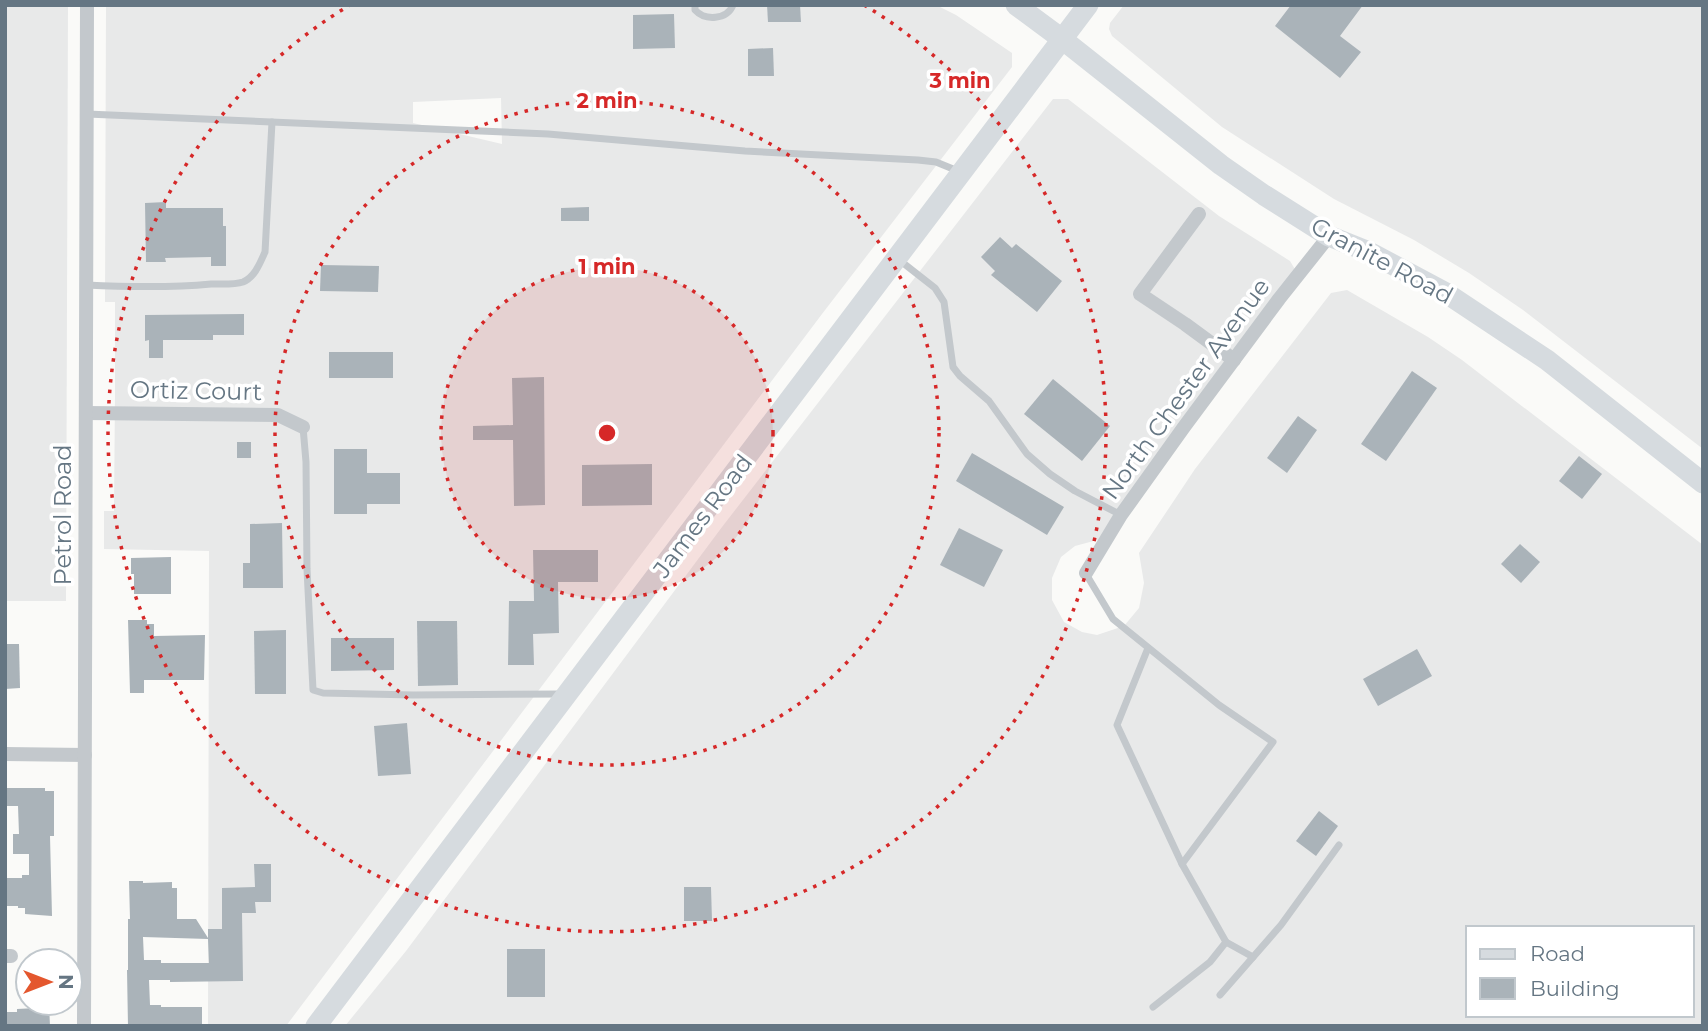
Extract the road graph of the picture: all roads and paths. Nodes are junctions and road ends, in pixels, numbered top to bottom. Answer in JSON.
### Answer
{"nodes":[{"id":1,"x":87,"y":5,"type":"edge"},
{"id":2,"x":695,"y":5,"type":"edge"},
{"id":3,"x":733,"y":5,"type":"edge"},
{"id":4,"x":1016,"y":5,"type":"edge"},
{"id":5,"x":1088,"y":5,"type":"edge"},
{"id":6,"x":1062,"y":39,"type":"junction"},
{"id":7,"x":87,"y":114,"type":"junction"},
{"id":8,"x":272,"y":122,"type":"junction"},
{"id":9,"x":961,"y":173,"type":"junction"},
{"id":10,"x":1199,"y":214,"type":"dead end"},
{"id":11,"x":1329,"y":236,"type":"junction"},
{"id":12,"x":897,"y":258,"type":"junction"},
{"id":13,"x":86,"y":285,"type":"junction"},
{"id":14,"x":1234,"y":360,"type":"junction"},
{"id":15,"x":86,"y":413,"type":"junction"},
{"id":16,"x":303,"y":428,"type":"joint"},
{"id":17,"x":1703,"y":483,"type":"edge"},
{"id":18,"x":1121,"y":515,"type":"junction"},
{"id":19,"x":1086,"y":573,"type":"joint"},
{"id":20,"x":1148,"y":648,"type":"junction"},
{"id":21,"x":568,"y":694,"type":"junction"},
{"id":22,"x":5,"y":754,"type":"edge"},
{"id":23,"x":85,"y":755,"type":"junction"},
{"id":24,"x":1339,"y":845,"type":"dead end"},
{"id":25,"x":1182,"y":864,"type":"junction"},
{"id":26,"x":1226,"y":942,"type":"junction"},
{"id":27,"x":1253,"y":957,"type":"junction"},
{"id":28,"x":1220,"y":995,"type":"dead end"},
{"id":29,"x":1153,"y":1007,"type":"dead end"},
{"id":30,"x":85,"y":1026,"type":"edge"},
{"id":31,"x":316,"y":1026,"type":"edge"}],
"edges":[{"from":1,"to":7,"type":"street","name":"Petrol Road"},
{"from":2,"to":3,"type":"lane"},
{"from":4,"to":6,"type":"main road","name":"Granite Road"},
{"from":5,"to":6,"type":"main road","name":"James Road"},
{"from":6,"to":9,"type":"main road","name":"James Road"},
{"from":6,"to":11,"type":"main road","name":"Granite Road"},
{"from":7,"to":8,"type":"lane"},
{"from":7,"to":13,"type":"street","name":"Petrol Road"},
{"from":8,"to":9,"type":"lane"},
{"from":8,"to":13,"type":"lane"},
{"from":9,"to":12,"type":"main road","name":"James Road"},
{"from":10,"to":14,"type":"street"},
{"from":11,"to":14,"type":"street","name":"North Chester Avenue"},
{"from":11,"to":17,"type":"main road","name":"Granite Road"},
{"from":12,"to":18,"type":"lane"},
{"from":12,"to":21,"type":"main road","name":"James Road"},
{"from":13,"to":15,"type":"street","name":"Petrol Road"},
{"from":14,"to":18,"type":"street","name":"North Chester Avenue"},
{"from":15,"to":16,"type":"street","name":"Ortiz Court"},
{"from":15,"to":23,"type":"street","name":"Petrol Road"},
{"from":16,"to":21,"type":"lane"},
{"from":18,"to":19,"type":"street","name":"North Chester Avenue"},
{"from":19,"to":20,"type":"lane"},
{"from":20,"to":25,"type":"lane"},
{"from":20,"to":25,"type":"lane"},
{"from":21,"to":31,"type":"main road","name":"James Road"},
{"from":22,"to":23,"type":"street"},
{"from":23,"to":30,"type":"street","name":"Petrol Road"},
{"from":24,"to":27,"type":"lane"},
{"from":25,"to":26,"type":"lane"},
{"from":26,"to":27,"type":"lane"},
{"from":26,"to":29,"type":"lane"},
{"from":27,"to":28,"type":"lane"}]}
